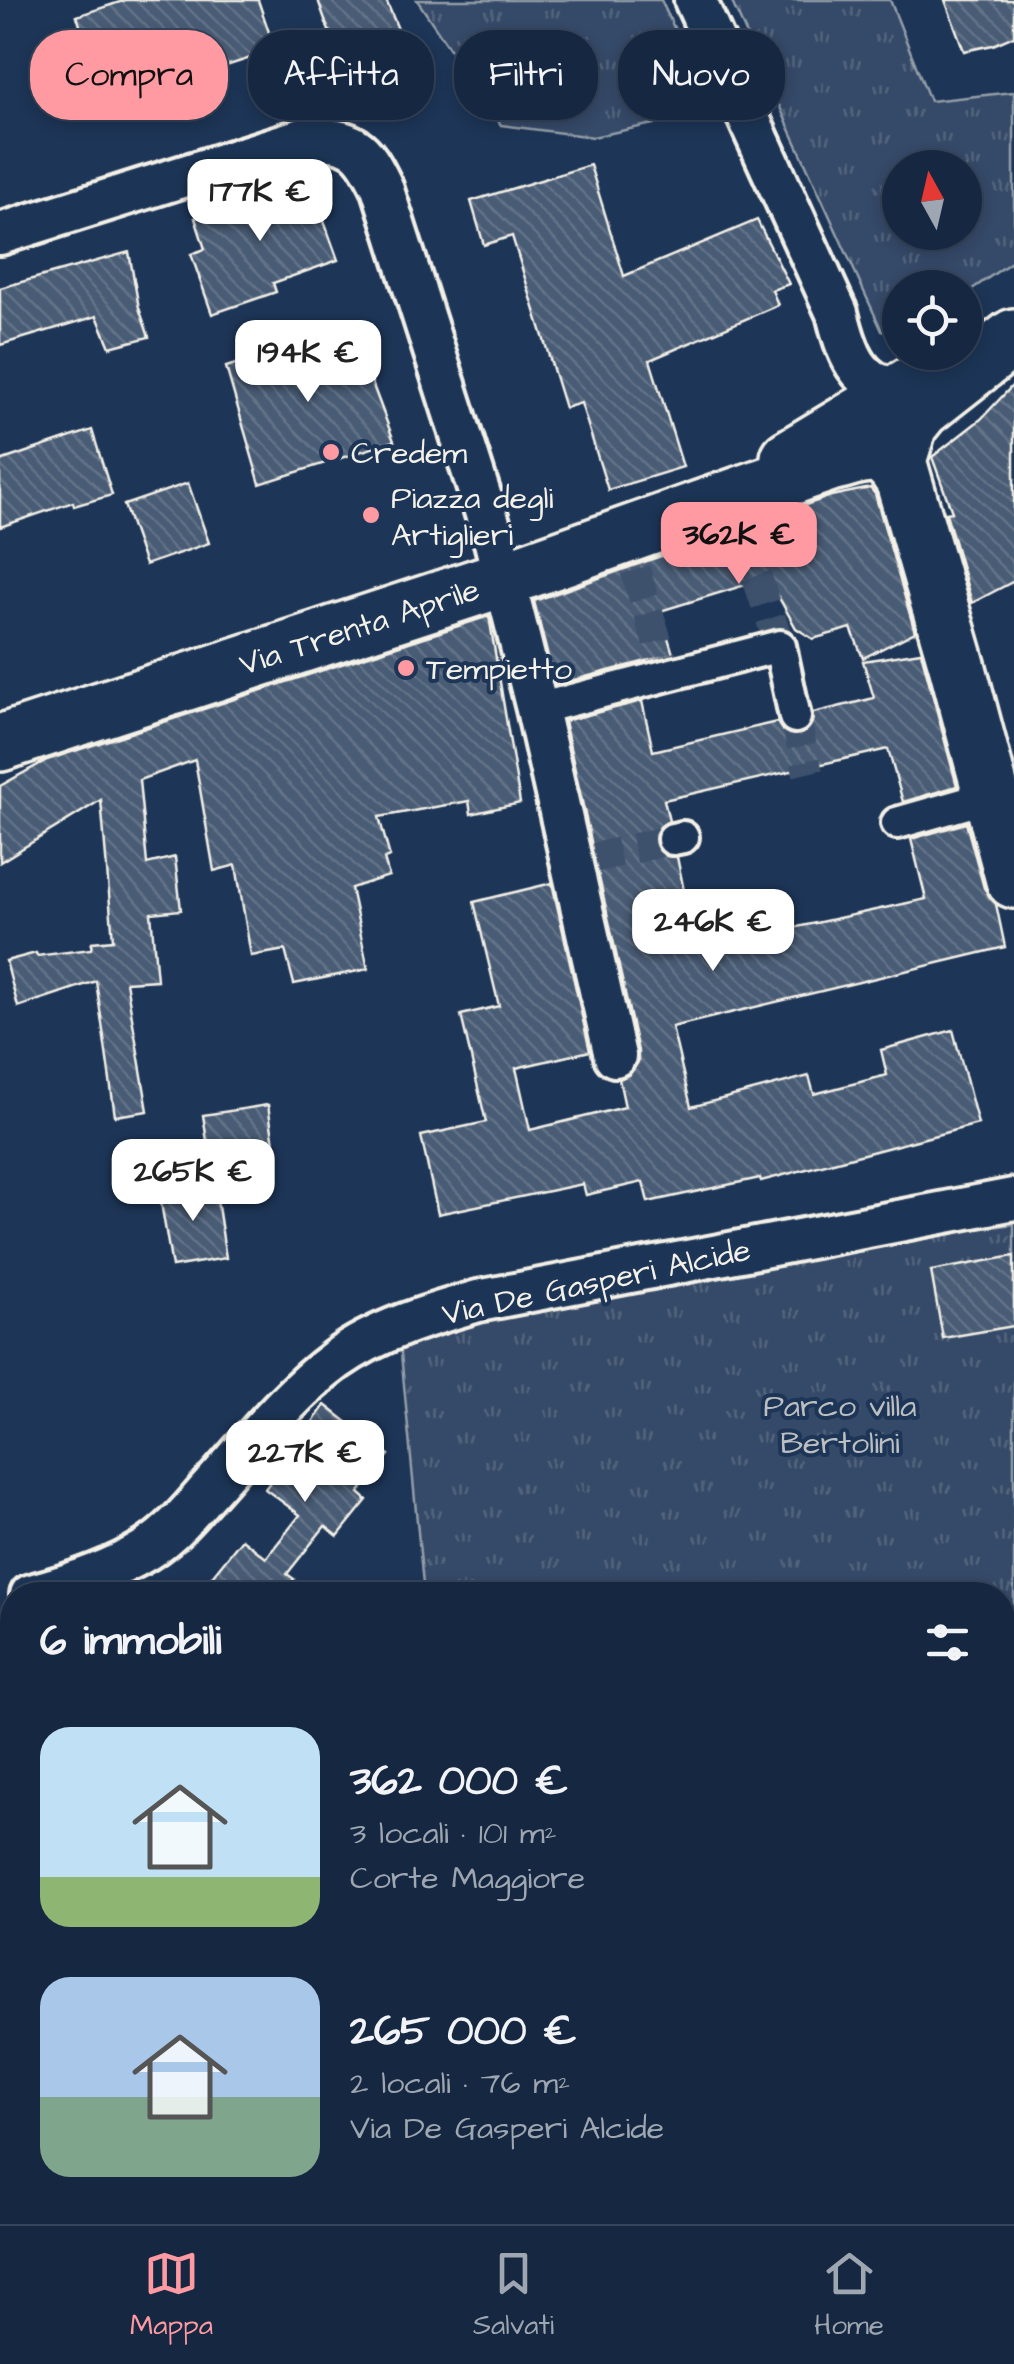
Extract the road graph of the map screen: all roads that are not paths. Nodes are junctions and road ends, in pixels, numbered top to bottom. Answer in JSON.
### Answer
{"nodes":[{"id":1,"x":695,"y":0,"type":"edge"},
{"id":2,"x":0,"y":234,"type":"edge"},
{"id":3,"x":1014,"y":325,"type":"edge"},
{"id":4,"x":1014,"y":337,"type":"edge"},
{"id":5,"x":902,"y":389,"type":"junction"},
{"id":6,"x":900,"y":475,"type":"junction"},
{"id":7,"x":690,"y":514,"type":"junction"},
{"id":8,"x":504,"y":578,"type":"junction"},
{"id":9,"x":537,"y":709,"type":"junction"},
{"id":10,"x":795,"y":717,"type":"tunnel mouth"},
{"id":11,"x":9,"y":744,"type":"edge"},
{"id":12,"x":1003,"y":796,"type":"edge"},
{"id":13,"x":896,"y":824,"type":"dead end"},
{"id":14,"x":1014,"y":880,"type":"edge"},
{"id":15,"x":615,"y":1056,"type":"dead end"},
{"id":16,"x":1014,"y":1199,"type":"edge"},
{"id":17,"x":70,"y":1582,"type":"edge"}],
"edges":[{"from":1,"to":5,"type":"street"},
{"from":2,"to":8,"type":"street"},
{"from":3,"to":5,"type":"main road","name":"Via Trenta Aprile"},
{"from":4,"to":6,"type":"main road"},
{"from":5,"to":7,"type":"main road","name":"Via Trenta Aprile"},
{"from":6,"to":7,"type":"main road","name":"Via Trenta Aprile"},
{"from":6,"to":12,"type":"main road"},
{"from":7,"to":8,"type":"main road","name":"Via Trenta Aprile"},
{"from":8,"to":9,"type":"street"},
{"from":8,"to":11,"type":"main road","name":"Via Trenta Aprile"},
{"from":9,"to":10,"type":"street"},
{"from":9,"to":15,"type":"street"},
{"from":12,"to":13,"type":"street"},
{"from":12,"to":14,"type":"main road"},
{"from":16,"to":17,"type":"street","name":"Via De Gasperi Alcide"}]}
